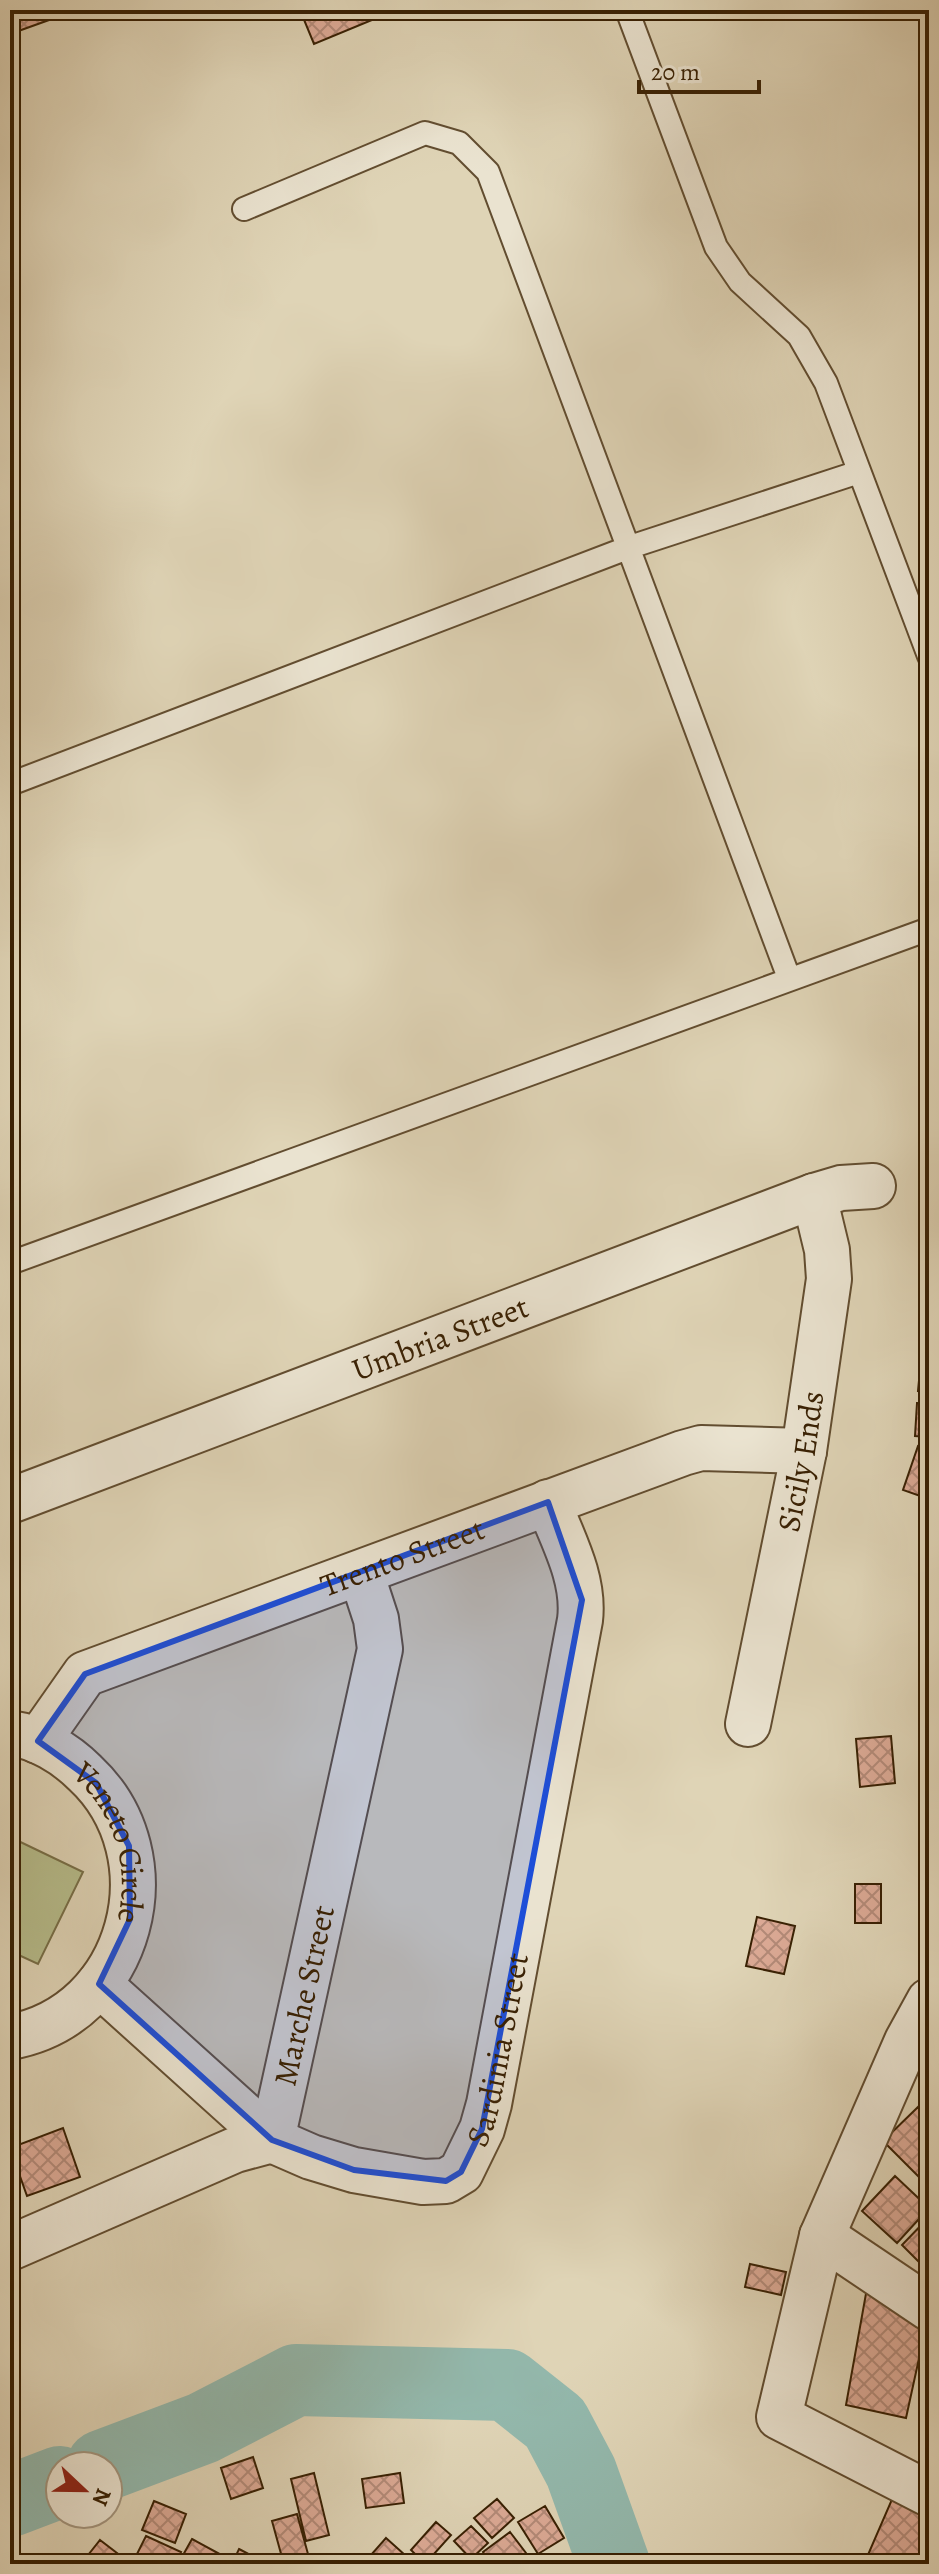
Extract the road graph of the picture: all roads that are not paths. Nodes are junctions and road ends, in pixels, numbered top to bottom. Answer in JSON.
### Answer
{"nodes":[{"id":1,"x":627,"y":10,"type":"edge"},
{"id":2,"x":244,"y":209,"type":"dead end"},
{"id":3,"x":859,"y":472,"type":"junction"},
{"id":4,"x":630,"y":547,"type":"junction"},
{"id":5,"x":929,"y":656,"type":"edge"},
{"id":6,"x":10,"y":784,"type":"edge"},
{"id":7,"x":929,"y":929,"type":"edge"},
{"id":8,"x":789,"y":978,"type":"junction"},
{"id":9,"x":873,"y":1186,"type":"dead end"},
{"id":10,"x":814,"y":1196,"type":"junction"},
{"id":11,"x":10,"y":1263,"type":"edge"},
{"id":12,"x":804,"y":1451,"type":"junction"},
{"id":13,"x":10,"y":1501,"type":"edge"},
{"id":14,"x":548,"y":1502,"type":"junction"},
{"id":15,"x":361,"y":1573,"type":"junction"},
{"id":16,"x":748,"y":1724,"type":"dead end"},
{"id":17,"x":20,"y":1729,"type":"edge"},
{"id":18,"x":99,"y":1984,"type":"junction"},
{"id":19,"x":929,"y":2001,"type":"edge"},
{"id":20,"x":10,"y":2037,"type":"edge"},
{"id":21,"x":918,"y":2053,"type":"edge"},
{"id":22,"x":272,"y":2140,"type":"junction"},
{"id":23,"x":822,"y":2236,"type":"junction"},
{"id":24,"x":10,"y":2248,"type":"edge"},
{"id":25,"x":929,"y":2308,"type":"edge"},
{"id":26,"x":929,"y":2494,"type":"edge"}],
"edges":[{"from":1,"to":3,"type":"lane"},
{"from":2,"to":4,"type":"lane"},
{"from":3,"to":4,"type":"lane"},
{"from":3,"to":5,"type":"lane"},
{"from":4,"to":6,"type":"lane"},
{"from":4,"to":8,"type":"lane"},
{"from":7,"to":8,"type":"lane"},
{"from":8,"to":11,"type":"lane"},
{"from":9,"to":10,"type":"street","name":"Umbria Street"},
{"from":10,"to":12,"type":"street","name":"Sicily Ends"},
{"from":10,"to":13,"type":"street","name":"Umbria Street"},
{"from":12,"to":14,"type":"street","name":"Trento Street"},
{"from":12,"to":16,"type":"street","name":"Sicily Ends"},
{"from":14,"to":15,"type":"street","name":"Trento Street"},
{"from":14,"to":22,"type":"street","name":"Sardinia Street"},
{"from":15,"to":17,"type":"street","name":"Trento Street"},
{"from":15,"to":22,"type":"street","name":"Marche Street"},
{"from":17,"to":18,"type":"street","name":"Veneto Circle"},
{"from":18,"to":20,"type":"street","name":"Veneto Circle"},
{"from":18,"to":22,"type":"street","name":"Sardinia Street"},
{"from":19,"to":21,"type":"street"},
{"from":21,"to":23,"type":"street"},
{"from":22,"to":24,"type":"street"},
{"from":23,"to":25,"type":"street"},
{"from":23,"to":26,"type":"street"}]}
